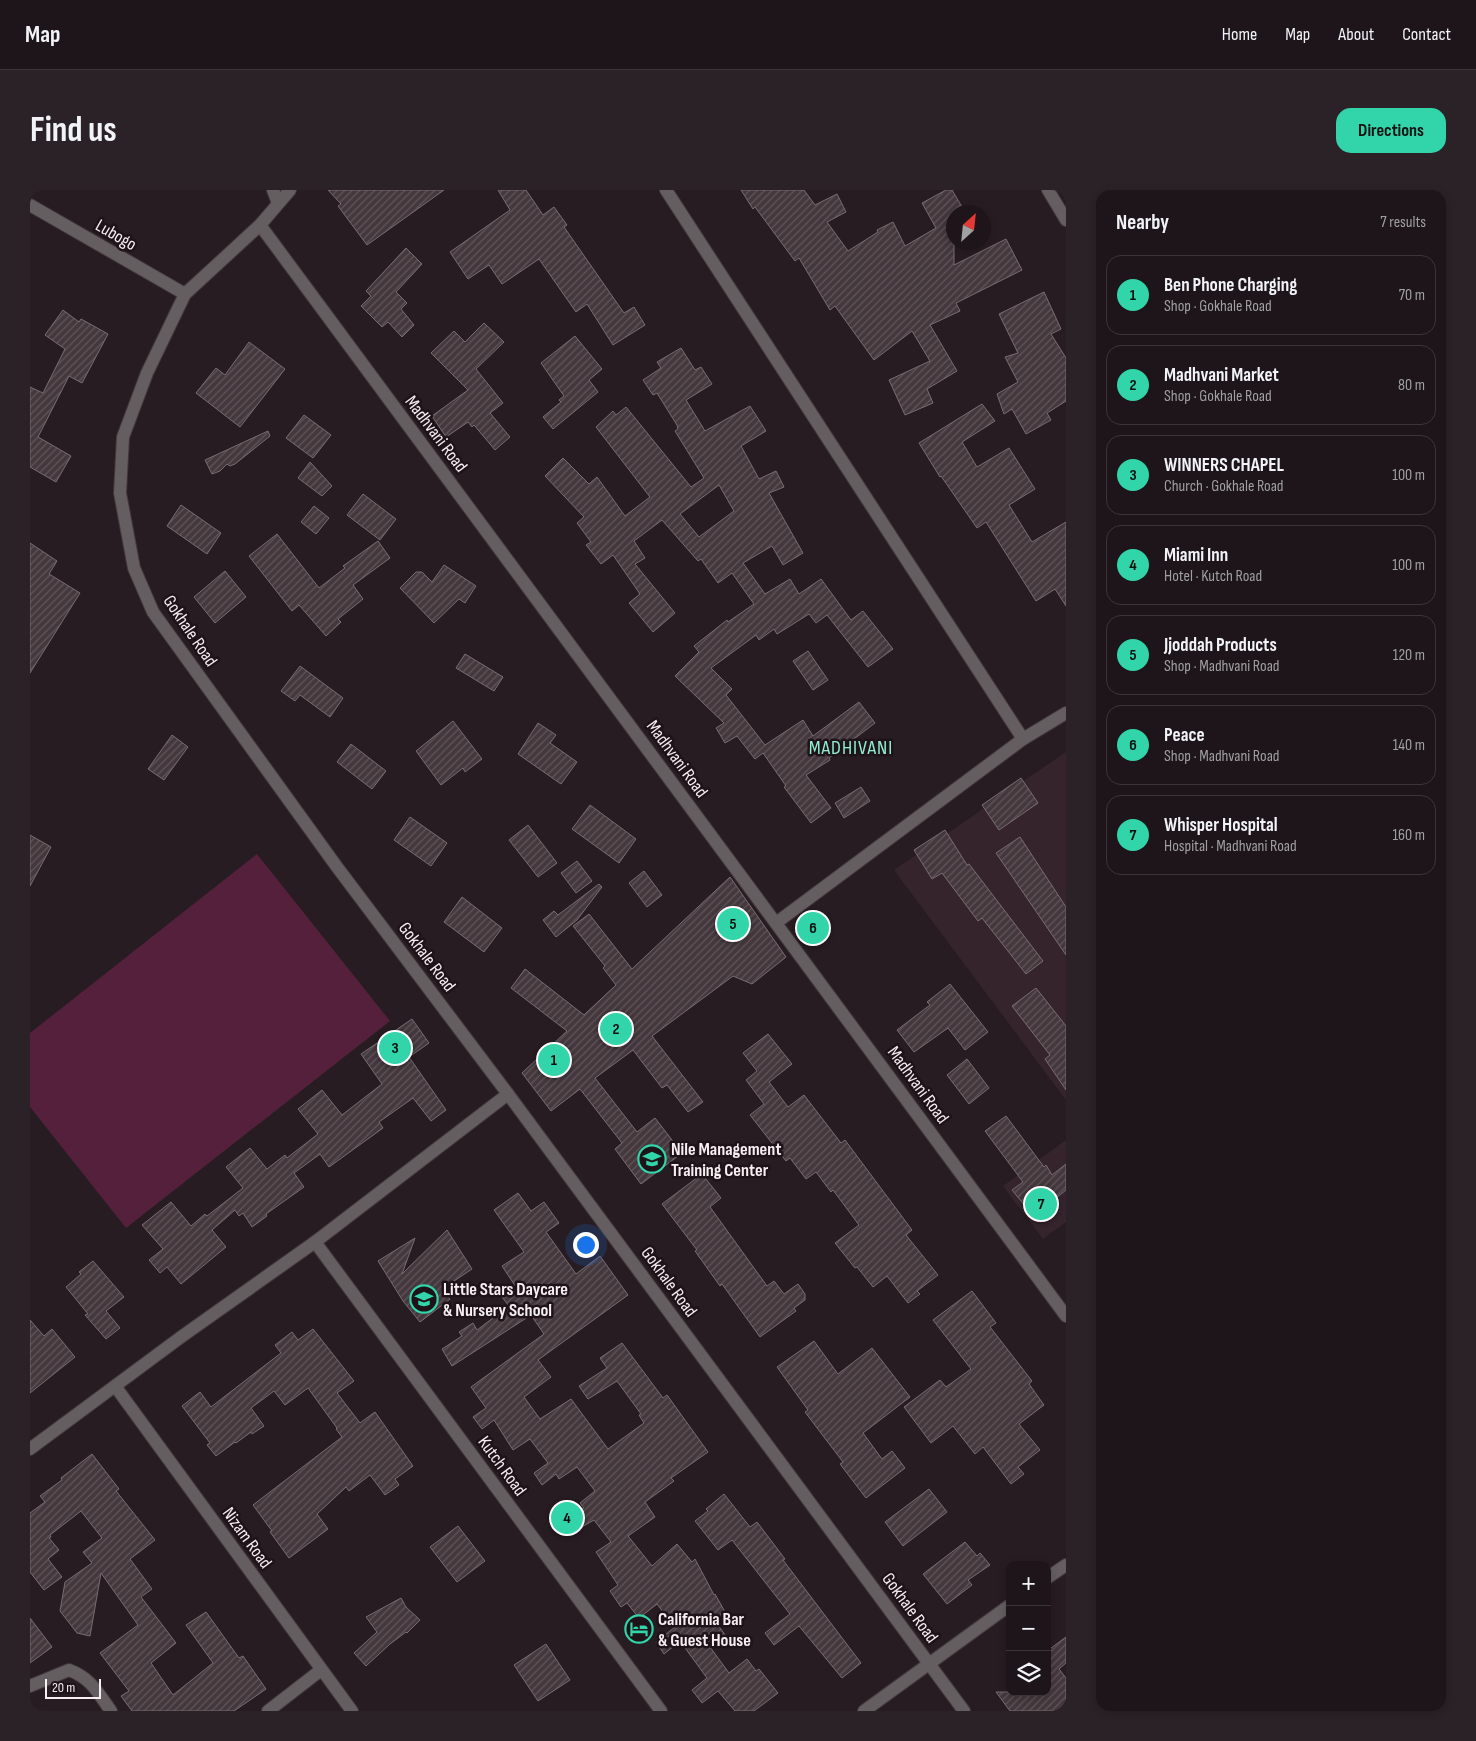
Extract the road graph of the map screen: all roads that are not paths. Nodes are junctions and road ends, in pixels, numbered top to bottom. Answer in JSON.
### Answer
{"nodes":[{"id":1,"x":274,"y":190,"type":"edge"},
{"id":2,"x":290,"y":190,"type":"edge"},
{"id":3,"x":666,"y":190,"type":"edge"},
{"id":4,"x":1048,"y":190,"type":"edge"},
{"id":5,"x":278,"y":203,"type":"junction"},
{"id":6,"x":30,"y":205,"type":"edge"},
{"id":7,"x":1066,"y":220,"type":"edge"},
{"id":8,"x":260,"y":225,"type":"junction"},
{"id":9,"x":185,"y":294,"type":"junction"},
{"id":10,"x":1066,"y":713,"type":"edge"},
{"id":11,"x":1023,"y":739,"type":"junction"},
{"id":12,"x":776,"y":923,"type":"junction"},
{"id":13,"x":508,"y":1094,"type":"junction"},
{"id":14,"x":315,"y":1242,"type":"junction"},
{"id":15,"x":1066,"y":1316,"type":"edge"},
{"id":16,"x":115,"y":1386,"type":"junction"},
{"id":17,"x":30,"y":1449,"type":"edge"},
{"id":18,"x":1066,"y":1565,"type":"edge"},
{"id":19,"x":1051,"y":1575,"type":"edge"},
{"id":20,"x":1009,"y":1606,"type":"edge"},
{"id":21,"x":930,"y":1663,"type":"junction"},
{"id":22,"x":321,"y":1670,"type":"junction"},
{"id":23,"x":30,"y":1686,"type":"edge"},
{"id":24,"x":111,"y":1711,"type":"edge"},
{"id":25,"x":268,"y":1711,"type":"edge"},
{"id":26,"x":352,"y":1711,"type":"edge"},
{"id":27,"x":661,"y":1711,"type":"edge"},
{"id":28,"x":864,"y":1711,"type":"edge"},
{"id":29,"x":964,"y":1711,"type":"edge"}],
"edges":[{"from":1,"to":5,"type":"street"},
{"from":2,"to":5,"type":"street","name":"Gokhale Road"},
{"from":3,"to":11,"type":"street"},
{"from":4,"to":7,"type":"street"},
{"from":5,"to":8,"type":"street","name":"Gokhale Road"},
{"from":6,"to":9,"type":"street","name":"Lubogo"},
{"from":8,"to":9,"type":"street","name":"Gokhale Road"},
{"from":8,"to":12,"type":"street","name":"Madhvani Road"},
{"from":9,"to":13,"type":"street","name":"Gokhale Road"},
{"from":10,"to":11,"type":"street"},
{"from":11,"to":12,"type":"street"},
{"from":12,"to":15,"type":"street","name":"Madhvani Road"},
{"from":13,"to":14,"type":"street"},
{"from":13,"to":21,"type":"street","name":"Gokhale Road"},
{"from":14,"to":16,"type":"street"},
{"from":14,"to":27,"type":"street","name":"Kutch Road"},
{"from":16,"to":17,"type":"street"},
{"from":16,"to":22,"type":"street","name":"Nizam Road"},
{"from":18,"to":19,"type":"street"},
{"from":20,"to":21,"type":"street"},
{"from":21,"to":28,"type":"street"},
{"from":21,"to":29,"type":"street","name":"Gokhale Road"},
{"from":22,"to":25,"type":"street"},
{"from":22,"to":26,"type":"street","name":"Nizam Road"},
{"from":23,"to":24,"type":"street"}]}
